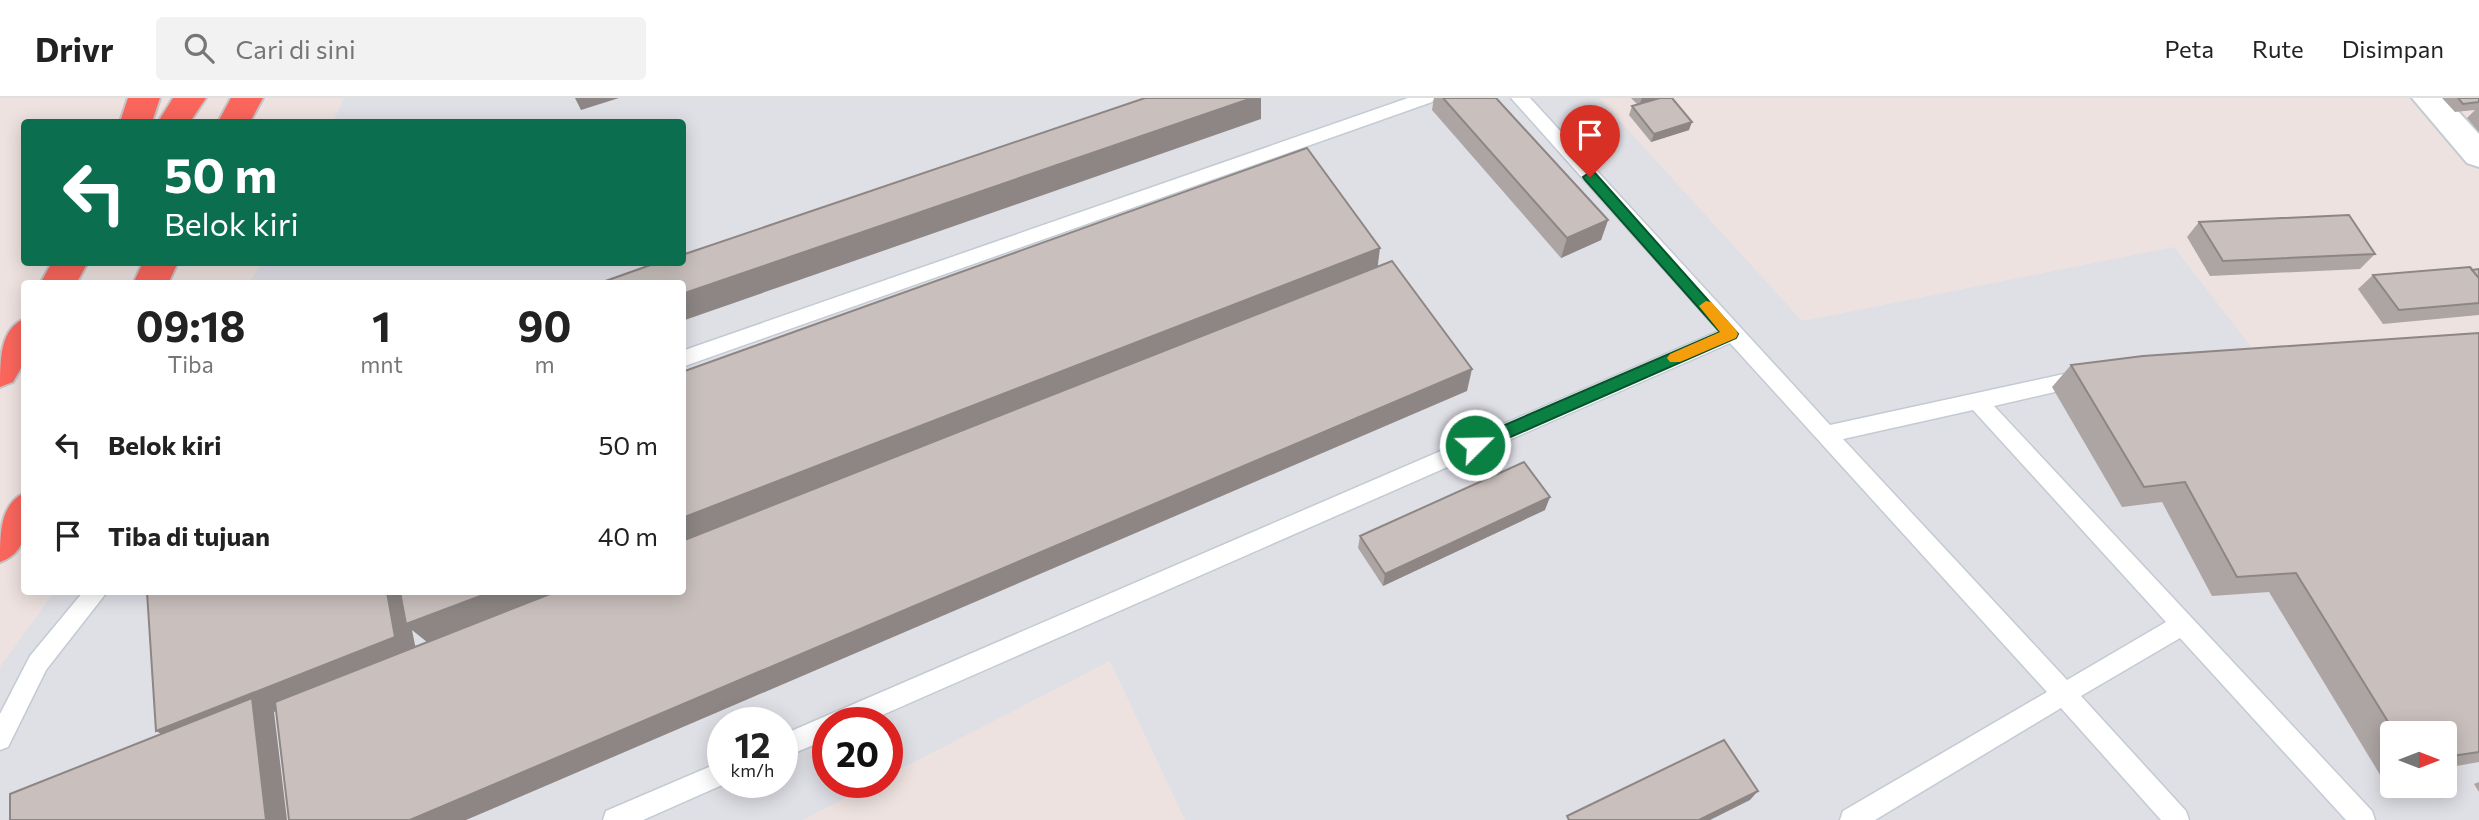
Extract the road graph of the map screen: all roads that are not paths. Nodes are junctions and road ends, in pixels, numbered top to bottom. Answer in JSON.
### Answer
{"nodes":[{"id":1,"x":144,"y":98,"type":"edge"},
{"id":2,"x":190,"y":98,"type":"edge"},
{"id":3,"x":247,"y":98,"type":"edge"},
{"id":4,"x":1426,"y":98,"type":"edge"},
{"id":5,"x":1520,"y":98,"type":"edge"},
{"id":6,"x":2428,"y":98,"type":"edge"},
{"id":7,"x":137,"y":119,"type":"edge"},
{"id":8,"x":176,"y":119,"type":"edge"},
{"id":9,"x":236,"y":119,"type":"edge"},
{"id":10,"x":2479,"y":155,"type":"edge"},
{"id":11,"x":1731,"y":334,"type":"junction"},
{"id":12,"x":21,"y":339,"type":"edge"},
{"id":13,"x":686,"y":358,"type":"edge"},
{"id":14,"x":1,"y":369,"type":"edge"},
{"id":15,"x":2105,"y":373,"type":"edge"},
{"id":16,"x":1978,"y":402,"type":"junction"},
{"id":17,"x":1827,"y":434,"type":"junction"},
{"id":18,"x":21,"y":514,"type":"edge"},
{"id":19,"x":0,"y":545,"type":"edge"},
{"id":20,"x":94,"y":595,"type":"edge"},
{"id":21,"x":2182,"y":625,"type":"junction"},
{"id":22,"x":2064,"y":694,"type":"junction"},
{"id":23,"x":874,"y":707,"type":"edge"},
{"id":24,"x":0,"y":739,"type":"edge"},
{"id":25,"x":707,"y":780,"type":"edge"},
{"id":26,"x":615,"y":820,"type":"edge"},
{"id":27,"x":1852,"y":820,"type":"edge"},
{"id":28,"x":2177,"y":820,"type":"edge"},
{"id":29,"x":2362,"y":820,"type":"edge"}],
"edges":[{"from":1,"to":7,"type":"highway"},
{"from":2,"to":8,"type":"highway"},
{"from":3,"to":9,"type":"highway"},
{"from":4,"to":13,"type":"lane"},
{"from":5,"to":11,"type":"lane"},
{"from":6,"to":10,"type":"street"},
{"from":11,"to":17,"type":"lane"},
{"from":11,"to":23,"type":"lane"},
{"from":12,"to":14,"type":"highway"},
{"from":15,"to":16,"type":"lane"},
{"from":16,"to":17,"type":"lane"},
{"from":16,"to":21,"type":"lane"},
{"from":17,"to":22,"type":"lane"},
{"from":18,"to":19,"type":"highway"},
{"from":20,"to":24,"type":"lane"},
{"from":21,"to":22,"type":"lane"},
{"from":21,"to":29,"type":"lane"},
{"from":22,"to":27,"type":"lane"},
{"from":22,"to":28,"type":"lane"},
{"from":25,"to":26,"type":"lane"}]}
